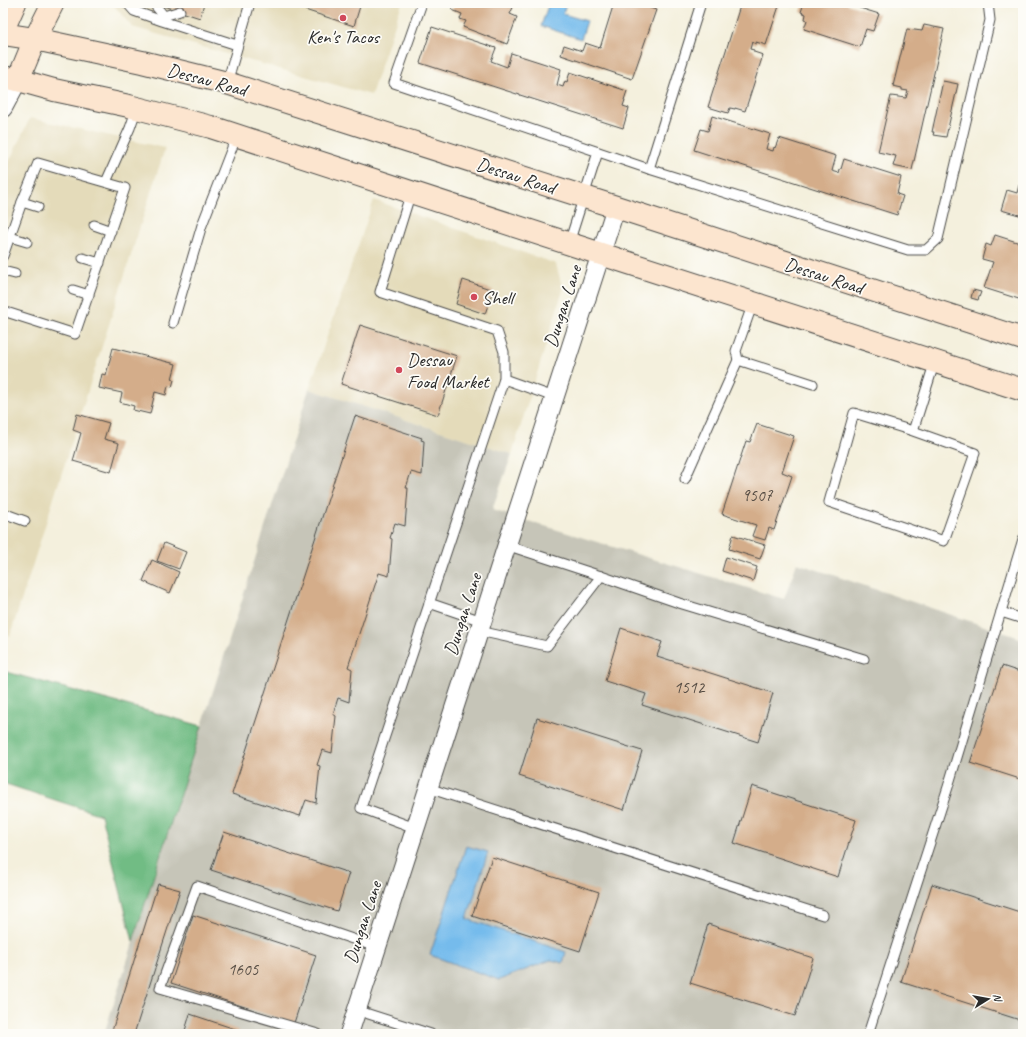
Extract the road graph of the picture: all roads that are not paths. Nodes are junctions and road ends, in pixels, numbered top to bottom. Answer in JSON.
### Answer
{"nodes":[{"id":1,"x":15,"y":3,"type":"edge"},
{"id":2,"x":53,"y":3,"type":"edge"},
{"id":3,"x":127,"y":3,"type":"edge"},
{"id":4,"x":250,"y":3,"type":"edge"},
{"id":5,"x":422,"y":3,"type":"edge"},
{"id":6,"x":701,"y":3,"type":"edge"},
{"id":7,"x":988,"y":3,"type":"edge"},
{"id":8,"x":154,"y":4,"type":"edge"},
{"id":9,"x":180,"y":12,"type":"dead end"},
{"id":10,"x":163,"y":19,"type":"junction"},
{"id":11,"x":3,"y":30,"type":"edge"},
{"id":12,"x":3,"y":34,"type":"edge"},
{"id":13,"x":35,"y":39,"type":"junction"},
{"id":14,"x":237,"y":45,"type":"junction"},
{"id":15,"x":10,"y":78,"type":"edge"},
{"id":16,"x":227,"y":83,"type":"junction"},
{"id":17,"x":3,"y":108,"type":"edge"},
{"id":18,"x":137,"y":108,"type":"junction"},
{"id":19,"x":236,"y":135,"type":"junction"},
{"id":20,"x":598,"y":152,"type":"junction"},
{"id":21,"x":649,"y":169,"type":"junction"},
{"id":22,"x":106,"y":182,"type":"junction"},
{"id":23,"x":410,"y":192,"type":"junction"},
{"id":24,"x":584,"y":197,"type":"junction"},
{"id":25,"x":22,"y":202,"type":"junction"},
{"id":26,"x":38,"y":207,"type":"dead end"},
{"id":27,"x":616,"y":207,"type":"junction"},
{"id":28,"x":94,"y":225,"type":"dead end"},
{"id":29,"x":111,"y":230,"type":"junction"},
{"id":30,"x":10,"y":238,"type":"junction"},
{"id":31,"x":27,"y":242,"type":"dead end"},
{"id":32,"x":569,"y":243,"type":"junction"},
{"id":33,"x":601,"y":254,"type":"junction"},
{"id":34,"x":3,"y":256,"type":"edge"},
{"id":35,"x":83,"y":258,"type":"dead end"},
{"id":36,"x":100,"y":263,"type":"junction"},
{"id":37,"x":3,"y":271,"type":"edge"},
{"id":38,"x":15,"y":274,"type":"dead end"},
{"id":39,"x":73,"y":290,"type":"dead end"},
{"id":40,"x":89,"y":295,"type":"junction"},
{"id":41,"x":753,"y":303,"type":"junction"},
{"id":42,"x":3,"y":311,"type":"edge"},
{"id":43,"x":173,"y":323,"type":"dead end"},
{"id":44,"x":1023,"y":339,"type":"edge"},
{"id":45,"x":738,"y":360,"type":"junction"},
{"id":46,"x":935,"y":361,"type":"junction"},
{"id":47,"x":504,"y":379,"type":"junction"},
{"id":48,"x":813,"y":384,"type":"dead end"},
{"id":49,"x":1023,"y":390,"type":"edge"},
{"id":50,"x":554,"y":397,"type":"junction"},
{"id":51,"x":913,"y":431,"type":"junction"},
{"id":52,"x":685,"y":479,"type":"dead end"},
{"id":53,"x":3,"y":513,"type":"edge"},
{"id":54,"x":25,"y":521,"type":"dead end"},
{"id":55,"x":1023,"y":539,"type":"edge"},
{"id":56,"x":506,"y":545,"type":"junction"},
{"id":57,"x":601,"y":576,"type":"junction"},
{"id":58,"x":429,"y":603,"type":"junction"},
{"id":59,"x":1001,"y":612,"type":"junction"},
{"id":60,"x":1023,"y":619,"type":"edge"},
{"id":61,"x":481,"y":626,"type":"junction"},
{"id":62,"x":864,"y":659,"type":"dead end"},
{"id":63,"x":428,"y":788,"type":"junction"},
{"id":64,"x":415,"y":828,"type":"junction"},
{"id":65,"x":823,"y":915,"type":"dead end"},
{"id":66,"x":376,"y":947,"type":"junction"},
{"id":67,"x":356,"y":1010,"type":"junction"},
{"id":68,"x":871,"y":1033,"type":"edge"},
{"id":69,"x":318,"y":1034,"type":"edge"},
{"id":70,"x":349,"y":1034,"type":"edge"},
{"id":71,"x":431,"y":1034,"type":"edge"}],
"edges":[{"from":1,"to":11,"type":"main road"},
{"from":2,"to":13,"type":"main road"},
{"from":3,"to":10,"type":"lane"},
{"from":4,"to":14,"type":"lane"},
{"from":5,"to":20,"type":"lane"},
{"from":6,"to":21,"type":"lane"},
{"from":7,"to":21,"type":"lane"},
{"from":8,"to":10,"type":"lane"},
{"from":9,"to":10,"type":"lane"},
{"from":10,"to":14,"type":"lane"},
{"from":12,"to":13,"type":"main road","name":"Dessau Road"},
{"from":13,"to":15,"type":"main road"},
{"from":13,"to":16,"type":"main road","name":"Dessau Road"},
{"from":14,"to":16,"type":"lane"},
{"from":15,"to":17,"type":"street"},
{"from":15,"to":18,"type":"main road"},
{"from":16,"to":24,"type":"main road","name":"Dessau Road"},
{"from":18,"to":19,"type":"main road"},
{"from":18,"to":22,"type":"lane"},
{"from":19,"to":23,"type":"main road"},
{"from":19,"to":43,"type":"lane"},
{"from":20,"to":21,"type":"lane"},
{"from":20,"to":24,"type":"lane"},
{"from":22,"to":25,"type":"lane"},
{"from":22,"to":29,"type":"lane"},
{"from":23,"to":32,"type":"main road"},
{"from":23,"to":47,"type":"lane"},
{"from":24,"to":27,"type":"main road","name":"Dessau Road"},
{"from":24,"to":32,"type":"lane"},
{"from":25,"to":26,"type":"lane"},
{"from":25,"to":30,"type":"lane"},
{"from":27,"to":33,"type":"street","name":"Dungan Lane"},
{"from":27,"to":44,"type":"main road","name":"Dessau Road"},
{"from":28,"to":29,"type":"lane"},
{"from":29,"to":36,"type":"lane"},
{"from":30,"to":31,"type":"lane"},
{"from":30,"to":34,"type":"lane"},
{"from":32,"to":33,"type":"main road"},
{"from":33,"to":41,"type":"main road"},
{"from":33,"to":50,"type":"street","name":"Dungan Lane"},
{"from":35,"to":36,"type":"lane"},
{"from":36,"to":40,"type":"lane"},
{"from":37,"to":38,"type":"lane"},
{"from":39,"to":40,"type":"lane"},
{"from":40,"to":42,"type":"lane"},
{"from":41,"to":45,"type":"lane"},
{"from":41,"to":46,"type":"main road"},
{"from":45,"to":48,"type":"lane"},
{"from":45,"to":52,"type":"lane"},
{"from":46,"to":49,"type":"main road"},
{"from":46,"to":51,"type":"lane"},
{"from":47,"to":50,"type":"lane"},
{"from":47,"to":58,"type":"lane"},
{"from":50,"to":56,"type":"street","name":"Dungan Lane"},
{"from":51,"to":51,"type":"lane"},
{"from":53,"to":54,"type":"lane"},
{"from":55,"to":59,"type":"lane"},
{"from":56,"to":57,"type":"lane"},
{"from":56,"to":61,"type":"street","name":"Dungan Lane"},
{"from":57,"to":61,"type":"lane"},
{"from":57,"to":62,"type":"lane"},
{"from":58,"to":61,"type":"lane"},
{"from":58,"to":64,"type":"lane"},
{"from":59,"to":60,"type":"lane"},
{"from":59,"to":68,"type":"lane"},
{"from":61,"to":63,"type":"street","name":"Dungan Lane"},
{"from":63,"to":64,"type":"street","name":"Dungan Lane"},
{"from":63,"to":65,"type":"lane"},
{"from":64,"to":66,"type":"street","name":"Dungan Lane"},
{"from":66,"to":67,"type":"street","name":"Dungan Lane"},
{"from":66,"to":69,"type":"lane"},
{"from":67,"to":70,"type":"street","name":"Dungan Lane"},
{"from":67,"to":71,"type":"lane"}]}
